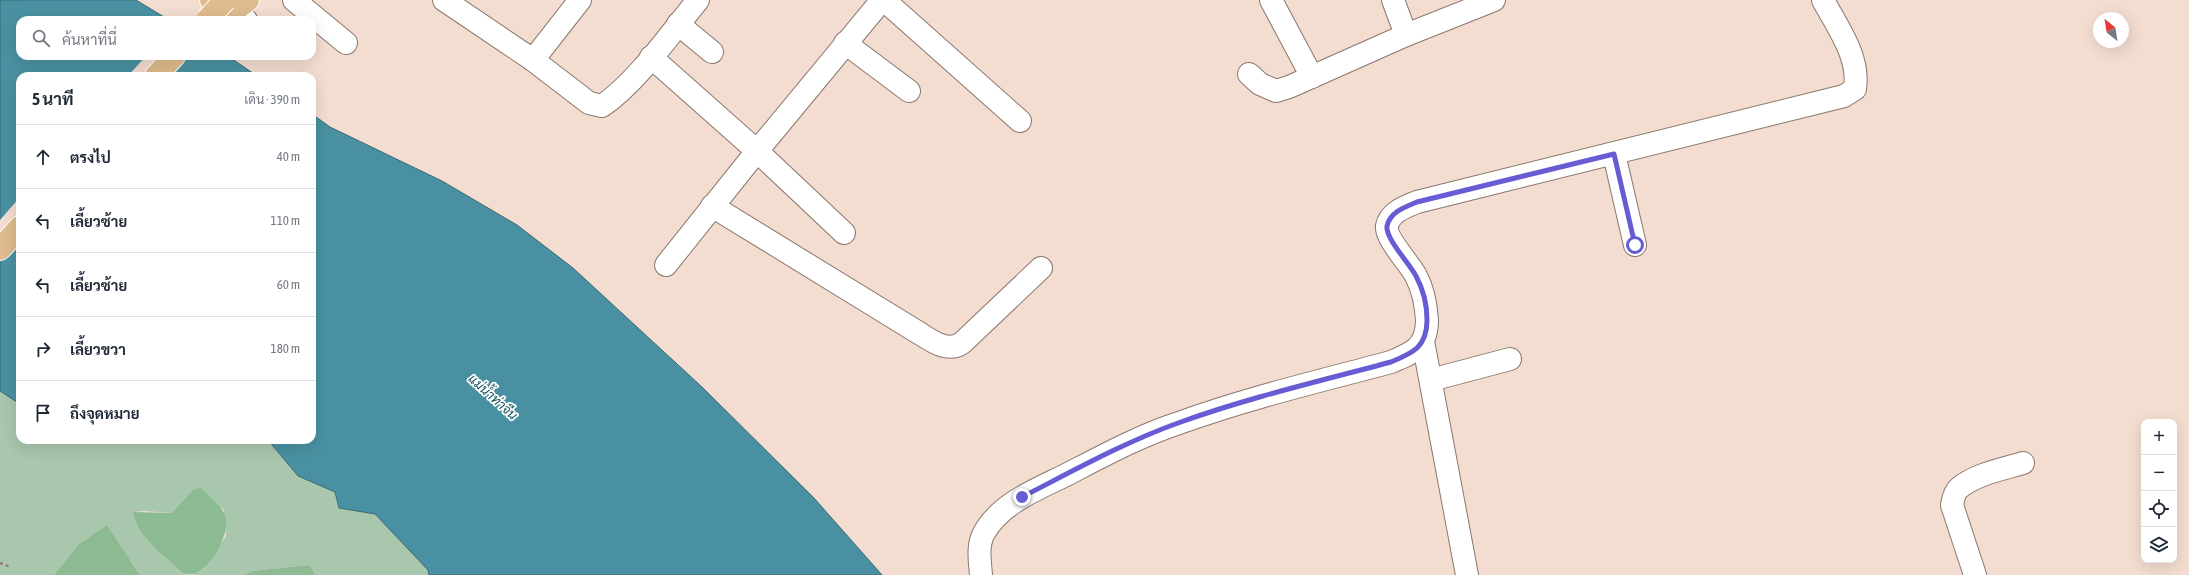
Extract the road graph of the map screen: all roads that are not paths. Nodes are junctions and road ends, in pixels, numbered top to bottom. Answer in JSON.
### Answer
{"nodes":[{"id":1,"x":212,"y":0,"type":"edge"},
{"id":2,"x":294,"y":0,"type":"edge"},
{"id":3,"x":444,"y":0,"type":"edge"},
{"id":4,"x":580,"y":0,"type":"edge"},
{"id":5,"x":698,"y":0,"type":"edge"},
{"id":6,"x":883,"y":0,"type":"edge"},
{"id":7,"x":1271,"y":0,"type":"edge"},
{"id":8,"x":1393,"y":0,"type":"edge"},
{"id":9,"x":1493,"y":0,"type":"edge"},
{"id":10,"x":1823,"y":0,"type":"edge"},
{"id":11,"x":469,"y":7,"type":"edge"},
{"id":12,"x":238,"y":8,"type":"edge"},
{"id":13,"x":217,"y":16,"type":"edge"},
{"id":14,"x":313,"y":16,"type":"edge"},
{"id":15,"x":316,"y":18,"type":"edge"},
{"id":16,"x":678,"y":24,"type":"junction"},
{"id":17,"x":1406,"y":36,"type":"junction"},
{"id":18,"x":346,"y":43,"type":"dead end"},
{"id":19,"x":845,"y":44,"type":"junction"},
{"id":20,"x":712,"y":52,"type":"dead end"},
{"id":21,"x":651,"y":57,"type":"junction"},
{"id":22,"x":170,"y":60,"type":"edge"},
{"id":23,"x":533,"y":60,"type":"junction"},
{"id":24,"x":160,"y":72,"type":"edge"},
{"id":25,"x":1250,"y":74,"type":"dead end"},
{"id":26,"x":1312,"y":77,"type":"junction"},
{"id":27,"x":909,"y":91,"type":"dead end"},
{"id":28,"x":1020,"y":121,"type":"dead end"},
{"id":29,"x":757,"y":151,"type":"junction"},
{"id":30,"x":1614,"y":154,"type":"junction"},
{"id":31,"x":712,"y":206,"type":"junction"},
{"id":32,"x":16,"y":231,"type":"edge"},
{"id":33,"x":844,"y":233,"type":"dead end"},
{"id":34,"x":1635,"y":245,"type":"dead end"},
{"id":35,"x":0,"y":249,"type":"edge"},
{"id":36,"x":666,"y":265,"type":"dead end"},
{"id":37,"x":1041,"y":268,"type":"dead end"},
{"id":38,"x":1423,"y":340,"type":"junction"},
{"id":39,"x":1510,"y":359,"type":"dead end"},
{"id":40,"x":1431,"y":380,"type":"junction"},
{"id":41,"x":2023,"y":463,"type":"dead end"},
{"id":42,"x":981,"y":575,"type":"edge"},
{"id":43,"x":1467,"y":575,"type":"edge"},
{"id":44,"x":1975,"y":575,"type":"edge"}],
"edges":[{"from":1,"to":12,"type":"main road"},
{"from":2,"to":14,"type":"street"},
{"from":3,"to":11,"type":"street"},
{"from":4,"to":23,"type":"street"},
{"from":5,"to":16,"type":"street"},
{"from":6,"to":19,"type":"street"},
{"from":6,"to":28,"type":"street"},
{"from":7,"to":26,"type":"street"},
{"from":8,"to":17,"type":"street"},
{"from":9,"to":17,"type":"street"},
{"from":10,"to":30,"type":"street"},
{"from":11,"to":23,"type":"street"},
{"from":12,"to":13,"type":"main road","bridge":true},
{"from":15,"to":18,"type":"street"},
{"from":16,"to":20,"type":"street"},
{"from":16,"to":21,"type":"street"},
{"from":17,"to":26,"type":"street"},
{"from":19,"to":27,"type":"street"},
{"from":19,"to":29,"type":"street"},
{"from":21,"to":23,"type":"street"},
{"from":21,"to":29,"type":"street"},
{"from":22,"to":24,"type":"main road"},
{"from":25,"to":26,"type":"street"},
{"from":29,"to":31,"type":"street"},
{"from":29,"to":33,"type":"street"},
{"from":30,"to":34,"type":"street"},
{"from":30,"to":38,"type":"street"},
{"from":31,"to":36,"type":"street"},
{"from":31,"to":37,"type":"street"},
{"from":32,"to":35,"type":"main road"},
{"from":38,"to":40,"type":"street"},
{"from":38,"to":42,"type":"street"},
{"from":39,"to":40,"type":"street"},
{"from":40,"to":43,"type":"street"},
{"from":41,"to":44,"type":"street"}]}
